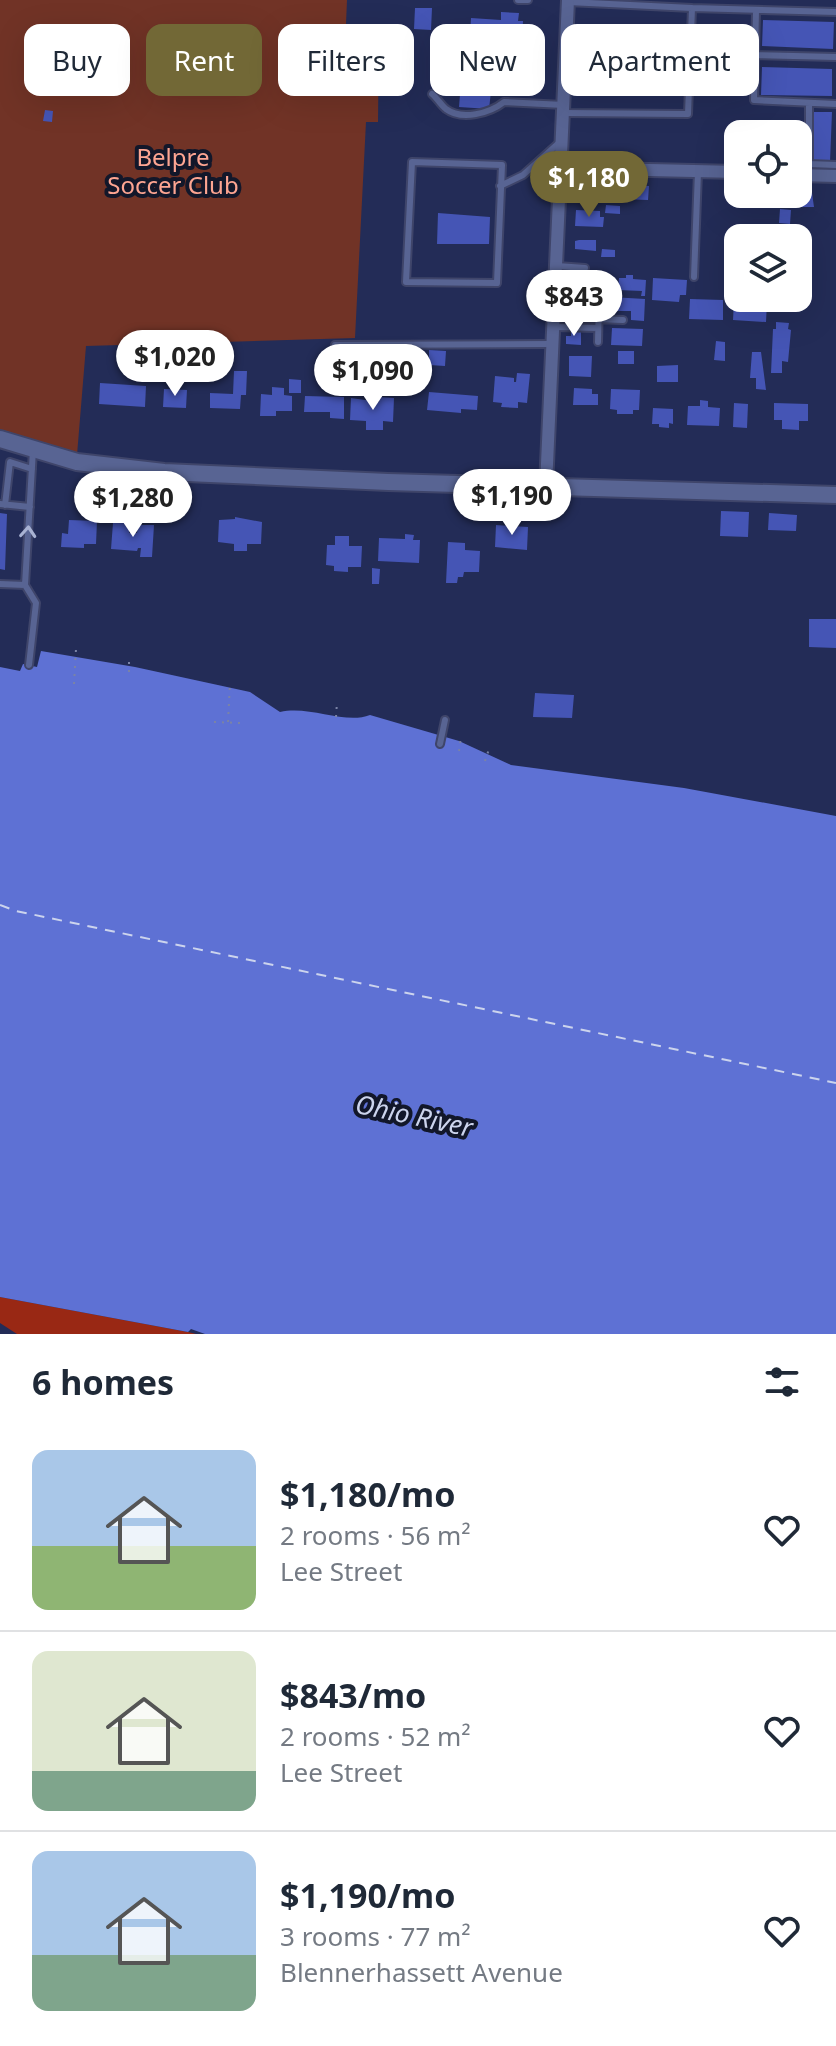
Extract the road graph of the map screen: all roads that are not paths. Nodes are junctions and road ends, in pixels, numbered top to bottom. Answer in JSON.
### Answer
{"nodes":[{"id":1,"x":518,"y":0,"type":"edge"},
{"id":2,"x":528,"y":0,"type":"edge"},
{"id":3,"x":568,"y":1,"type":"edge"},
{"id":4,"x":692,"y":8,"type":"junction"},
{"id":5,"x":756,"y":11,"type":"junction"},
{"id":6,"x":836,"y":12,"type":"edge"},
{"id":7,"x":756,"y":24,"type":"edge"},
{"id":8,"x":759,"y":55,"type":"edge"},
{"id":9,"x":836,"y":57,"type":"edge"},
{"id":10,"x":434,"y":96,"type":"edge"},
{"id":11,"x":754,"y":96,"type":"edge"},
{"id":12,"x":809,"y":103,"type":"junction"},
{"id":13,"x":836,"y":104,"type":"edge"},
{"id":14,"x":564,"y":109,"type":"junction"},
{"id":15,"x":562,"y":140,"type":"junction"},
{"id":16,"x":836,"y":165,"type":"edge"},
{"id":17,"x":561,"y":168,"type":"junction"},
{"id":18,"x":698,"y":171,"type":"junction"},
{"id":19,"x":724,"y":172,"type":"edge"},
{"id":20,"x":812,"y":175,"type":"edge"},
{"id":21,"x":836,"y":176,"type":"edge"},
{"id":22,"x":500,"y":186,"type":"junction"},
{"id":23,"x":560,"y":190,"type":"junction"},
{"id":24,"x":593,"y":192,"type":"dead end"},
{"id":25,"x":557,"y":266,"type":"junction"},
{"id":26,"x":585,"y":268,"type":"dead end"},
{"id":27,"x":694,"y":277,"type":"dead end"},
{"id":28,"x":599,"y":301,"type":"dead end"},
{"id":29,"x":555,"y":311,"type":"junction"},
{"id":30,"x":599,"y":320,"type":"junction"},
{"id":31,"x":623,"y":320,"type":"dead end"},
{"id":32,"x":554,"y":327,"type":"junction"},
{"id":33,"x":598,"y":328,"type":"junction"},
{"id":34,"x":598,"y":342,"type":"dead end"},
{"id":35,"x":553,"y":344,"type":"junction"},
{"id":36,"x":335,"y":345,"type":"dead end"},
{"id":37,"x":0,"y":439,"type":"edge"},
{"id":38,"x":33,"y":450,"type":"junction"},
{"id":39,"x":32,"y":469,"type":"junction"},
{"id":40,"x":546,"y":486,"type":"junction"},
{"id":41,"x":836,"y":495,"type":"edge"},
{"id":42,"x":3,"y":505,"type":"edge"},
{"id":43,"x":30,"y":507,"type":"junction"},
{"id":44,"x":0,"y":584,"type":"edge"},
{"id":45,"x":25,"y":585,"type":"junction"},
{"id":46,"x":29,"y":665,"type":"dead end"},
{"id":47,"x":445,"y":720,"type":"dead end"},
{"id":48,"x":440,"y":744,"type":"dead end"}],
"edges":[{"from":1,"to":2,"type":"lane"},
{"from":3,"to":4,"type":"lane"},
{"from":3,"to":14,"type":"street"},
{"from":4,"to":5,"type":"lane"},
{"from":4,"to":14,"type":"lane"},
{"from":5,"to":6,"type":"lane"},
{"from":5,"to":7,"type":"lane"},
{"from":8,"to":9,"type":"lane"},
{"from":10,"to":14,"type":"lane"},
{"from":11,"to":12,"type":"lane"},
{"from":12,"to":13,"type":"lane"},
{"from":12,"to":16,"type":"lane"},
{"from":14,"to":15,"type":"street"},
{"from":15,"to":17,"type":"street"},
{"from":15,"to":22,"type":"lane"},
{"from":17,"to":18,"type":"street"},
{"from":17,"to":23,"type":"street"},
{"from":18,"to":19,"type":"street"},
{"from":18,"to":27,"type":"lane"},
{"from":20,"to":21,"type":"street"},
{"from":22,"to":22,"type":"lane"},
{"from":23,"to":24,"type":"lane"},
{"from":23,"to":25,"type":"street"},
{"from":25,"to":26,"type":"lane"},
{"from":25,"to":29,"type":"street"},
{"from":28,"to":30,"type":"lane"},
{"from":29,"to":30,"type":"lane"},
{"from":29,"to":32,"type":"street"},
{"from":30,"to":31,"type":"lane"},
{"from":30,"to":33,"type":"lane"},
{"from":32,"to":33,"type":"lane"},
{"from":32,"to":35,"type":"street"},
{"from":33,"to":34,"type":"lane"},
{"from":35,"to":36,"type":"lane"},
{"from":35,"to":40,"type":"street"},
{"from":37,"to":38,"type":"street"},
{"from":38,"to":39,"type":"lane"},
{"from":38,"to":40,"type":"street"},
{"from":39,"to":42,"type":"lane"},
{"from":39,"to":43,"type":"lane"},
{"from":40,"to":41,"type":"street"},
{"from":42,"to":43,"type":"lane"},
{"from":45,"to":43,"type":"lane","one_way":true},
{"from":44,"to":45,"type":"lane"},
{"from":45,"to":46,"type":"lane"},
{"from":47,"to":48,"type":"lane"}]}
